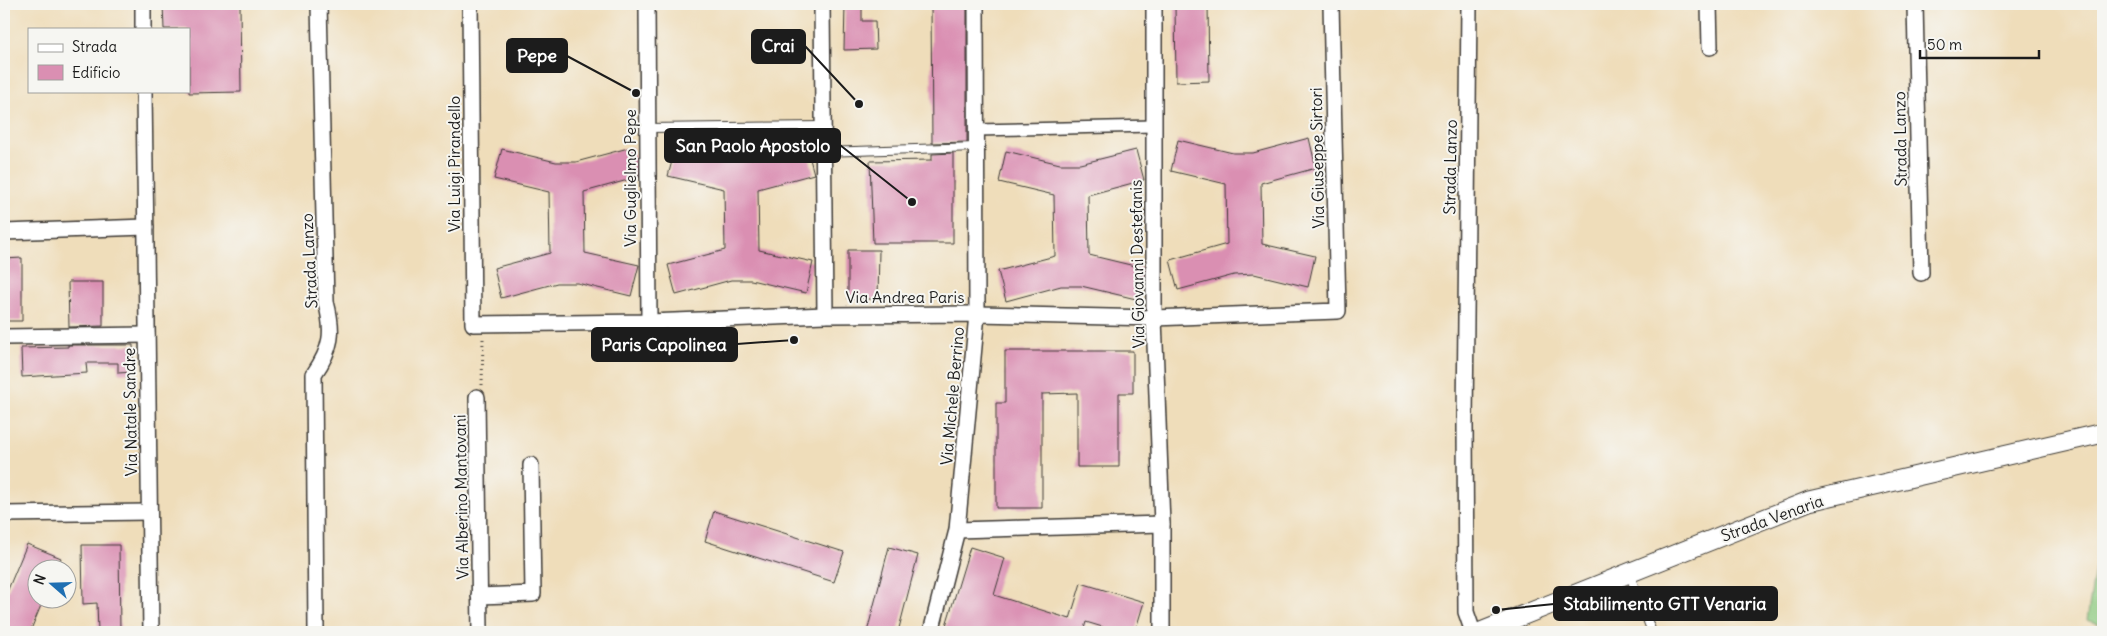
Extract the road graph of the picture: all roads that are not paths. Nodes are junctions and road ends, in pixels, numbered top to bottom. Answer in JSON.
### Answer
{"nodes":[{"id":1,"x":143,"y":4,"type":"edge"},
{"id":2,"x":319,"y":4,"type":"edge"},
{"id":3,"x":470,"y":4,"type":"edge"},
{"id":4,"x":647,"y":4,"type":"edge"},
{"id":5,"x":822,"y":4,"type":"edge"},
{"id":6,"x":976,"y":4,"type":"edge"},
{"id":7,"x":1154,"y":4,"type":"edge"},
{"id":8,"x":1331,"y":4,"type":"edge"},
{"id":9,"x":1469,"y":4,"type":"edge"},
{"id":10,"x":1709,"y":4,"type":"edge"},
{"id":11,"x":1915,"y":4,"type":"edge"},
{"id":12,"x":143,"y":28,"type":"edge"},
{"id":13,"x":1710,"y":47,"type":"dead end"},
{"id":14,"x":144,"y":92,"type":"edge"},
{"id":15,"x":823,"y":126,"type":"junction"},
{"id":16,"x":1154,"y":126,"type":"junction"},
{"id":17,"x":647,"y":128,"type":"junction"},
{"id":18,"x":976,"y":130,"type":"junction"},
{"id":19,"x":976,"y":147,"type":"junction"},
{"id":20,"x":824,"y":152,"type":"junction"},
{"id":21,"x":146,"y":227,"type":"junction"},
{"id":22,"x":4,"y":232,"type":"edge"},
{"id":23,"x":1921,"y":273,"type":"dead end"},
{"id":24,"x":1338,"y":311,"type":"joint"},
{"id":25,"x":977,"y":314,"type":"junction"},
{"id":26,"x":826,"y":315,"type":"junction"},
{"id":27,"x":1154,"y":318,"type":"junction"},
{"id":28,"x":649,"y":322,"type":"junction"},
{"id":29,"x":478,"y":324,"type":"joint"},
{"id":30,"x":147,"y":335,"type":"junction"},
{"id":31,"x":4,"y":337,"type":"edge"},
{"id":32,"x":478,"y":397,"type":"road end"},
{"id":33,"x":2103,"y":432,"type":"edge"},
{"id":34,"x":531,"y":465,"type":"dead end"},
{"id":35,"x":149,"y":512,"type":"junction"},
{"id":36,"x":4,"y":514,"type":"edge"},
{"id":37,"x":1162,"y":524,"type":"junction"},
{"id":38,"x":957,"y":530,"type":"junction"},
{"id":39,"x":1629,"y":573,"type":"junction"},
{"id":40,"x":480,"y":596,"type":"junction"},
{"id":41,"x":150,"y":632,"type":"edge"},
{"id":42,"x":316,"y":632,"type":"edge"},
{"id":43,"x":480,"y":632,"type":"edge"},
{"id":44,"x":931,"y":632,"type":"edge"},
{"id":45,"x":1162,"y":632,"type":"edge"},
{"id":46,"x":1473,"y":632,"type":"edge"},
{"id":47,"x":1481,"y":632,"type":"edge"},
{"id":48,"x":1652,"y":632,"type":"edge"}],
"edges":[{"from":1,"to":12,"type":"street"},
{"from":2,"to":42,"type":"street","name":"Strada Lanzo"},
{"from":3,"to":29,"type":"street","name":"Via Luigi Pirandello"},
{"from":4,"to":17,"type":"street","name":"Via Guglielmo Pepe"},
{"from":5,"to":15,"type":"street"},
{"from":6,"to":18,"type":"street","name":"Via Michele Berrino"},
{"from":7,"to":16,"type":"street","name":"Via Giovanni Destefanis"},
{"from":8,"to":24,"type":"street","name":"Via Giuseppe Sirtori"},
{"from":9,"to":46,"type":"street","name":"Strada Lanzo"},
{"from":10,"to":13,"type":"street"},
{"from":11,"to":23,"type":"street","name":"Strada Lanzo"},
{"from":14,"to":21,"type":"street"},
{"from":15,"to":17,"type":"lane"},
{"from":15,"to":20,"type":"street"},
{"from":16,"to":18,"type":"street"},
{"from":16,"to":27,"type":"street","name":"Via Giovanni Destefanis"},
{"from":17,"to":28,"type":"street","name":"Via Guglielmo Pepe"},
{"from":18,"to":19,"type":"street","name":"Via Michele Berrino"},
{"from":19,"to":20,"type":"lane"},
{"from":19,"to":25,"type":"street","name":"Via Michele Berrino"},
{"from":20,"to":26,"type":"street"},
{"from":21,"to":22,"type":"street"},
{"from":21,"to":30,"type":"street"},
{"from":24,"to":27,"type":"street","name":"Via Andrea Paris"},
{"from":25,"to":26,"type":"street","name":"Via Andrea Paris"},
{"from":25,"to":27,"type":"street","name":"Via Andrea Paris"},
{"from":25,"to":38,"type":"street","name":"Via Michele Berrino"},
{"from":26,"to":28,"type":"street","name":"Via Andrea Paris"},
{"from":27,"to":37,"type":"street","name":"Via Giovanni Destefanis"},
{"from":28,"to":29,"type":"street","name":"Via Andrea Paris"},
{"from":30,"to":31,"type":"street","name":"Via Natale Sandre"},
{"from":30,"to":35,"type":"street","name":"Via Natale Sandre"},
{"from":32,"to":40,"type":"street","name":"Via Alberino Mantovani"},
{"from":33,"to":39,"type":"street","name":"Strada Venaria"},
{"from":34,"to":40,"type":"street","name":"Via Alberino Mantovani"},
{"from":35,"to":36,"type":"street"},
{"from":35,"to":41,"type":"street","name":"Via Natale Sandre"},
{"from":37,"to":38,"type":"street"},
{"from":37,"to":45,"type":"street","name":"Via Giovanni Destefanis"},
{"from":38,"to":44,"type":"street","name":"Via Michele Berrino"},
{"from":39,"to":47,"type":"street","name":"Strada Venaria"},
{"from":39,"to":48,"type":"lane"},
{"from":40,"to":43,"type":"street","name":"Via Alberino Mantovani"}]}
